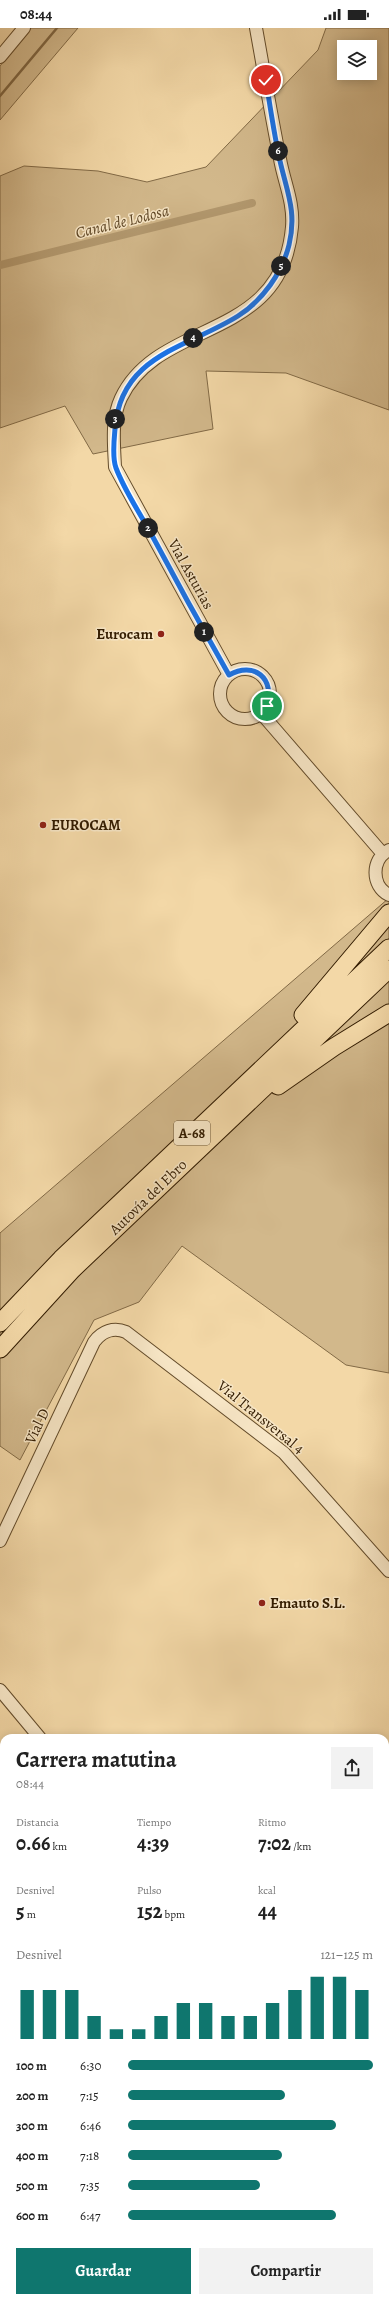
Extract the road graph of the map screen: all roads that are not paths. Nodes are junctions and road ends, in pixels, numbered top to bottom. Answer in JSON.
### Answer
{"nodes":[{"id":1,"x":24,"y":28,"type":"edge"},
{"id":2,"x":256,"y":28,"type":"edge"},
{"id":3,"x":0,"y":57,"type":"edge"},
{"id":4,"x":229,"y":675,"type":"junction"},
{"id":5,"x":261,"y":713,"type":"junction"},
{"id":6,"x":386,"y":852,"type":"edge"},
{"id":7,"x":389,"y":895,"type":"edge"},
{"id":8,"x":389,"y":913,"type":"edge"},
{"id":9,"x":389,"y":948,"type":"edge"},
{"id":10,"x":389,"y":969,"type":"edge"},
{"id":11,"x":389,"y":1013,"type":"edge"},
{"id":12,"x":196,"y":1129,"type":"junction"},
{"id":13,"x":213,"y":1136,"type":"junction"},
{"id":14,"x":0,"y":1324,"type":"edge"},
{"id":15,"x":109,"y":1331,"type":"joint"},
{"id":16,"x":0,"y":1350,"type":"edge"},
{"id":17,"x":0,"y":1541,"type":"edge"},
{"id":18,"x":389,"y":1571,"type":"edge"},
{"id":19,"x":0,"y":1690,"type":"edge"},
{"id":20,"x":0,"y":1703,"type":"edge"},
{"id":21,"x":27,"y":1734,"type":"edge"},
{"id":22,"x":37,"y":1734,"type":"edge"}],
"edges":[{"from":1,"to":3,"type":"street"},
{"from":2,"to":4,"type":"street","name":"Vial Asturias"},
{"from":4,"to":5,"type":"street"},
{"from":4,"to":5,"type":"street"},
{"from":5,"to":6,"type":"street"},
{"from":6,"to":7,"type":"street"},
{"from":8,"to":12,"type":"highway"},
{"from":9,"to":12,"type":"highway","name":"Autovía del Ebro","number":"A-68"},
{"from":10,"to":13,"type":"highway","name":"Autovía del Ebro","number":"A-68"},
{"from":11,"to":13,"type":"highway"},
{"from":12,"to":14,"type":"highway","name":"Autovía del Ebro","number":"A-68"},
{"from":13,"to":16,"type":"highway","name":"Autovía del Ebro","number":"A-68"},
{"from":15,"to":17,"type":"street","name":"Vial D"},
{"from":15,"to":18,"type":"street","name":"Vial Transversal 4"},
{"from":19,"to":22,"type":"street"},
{"from":20,"to":21,"type":"street"}]}
